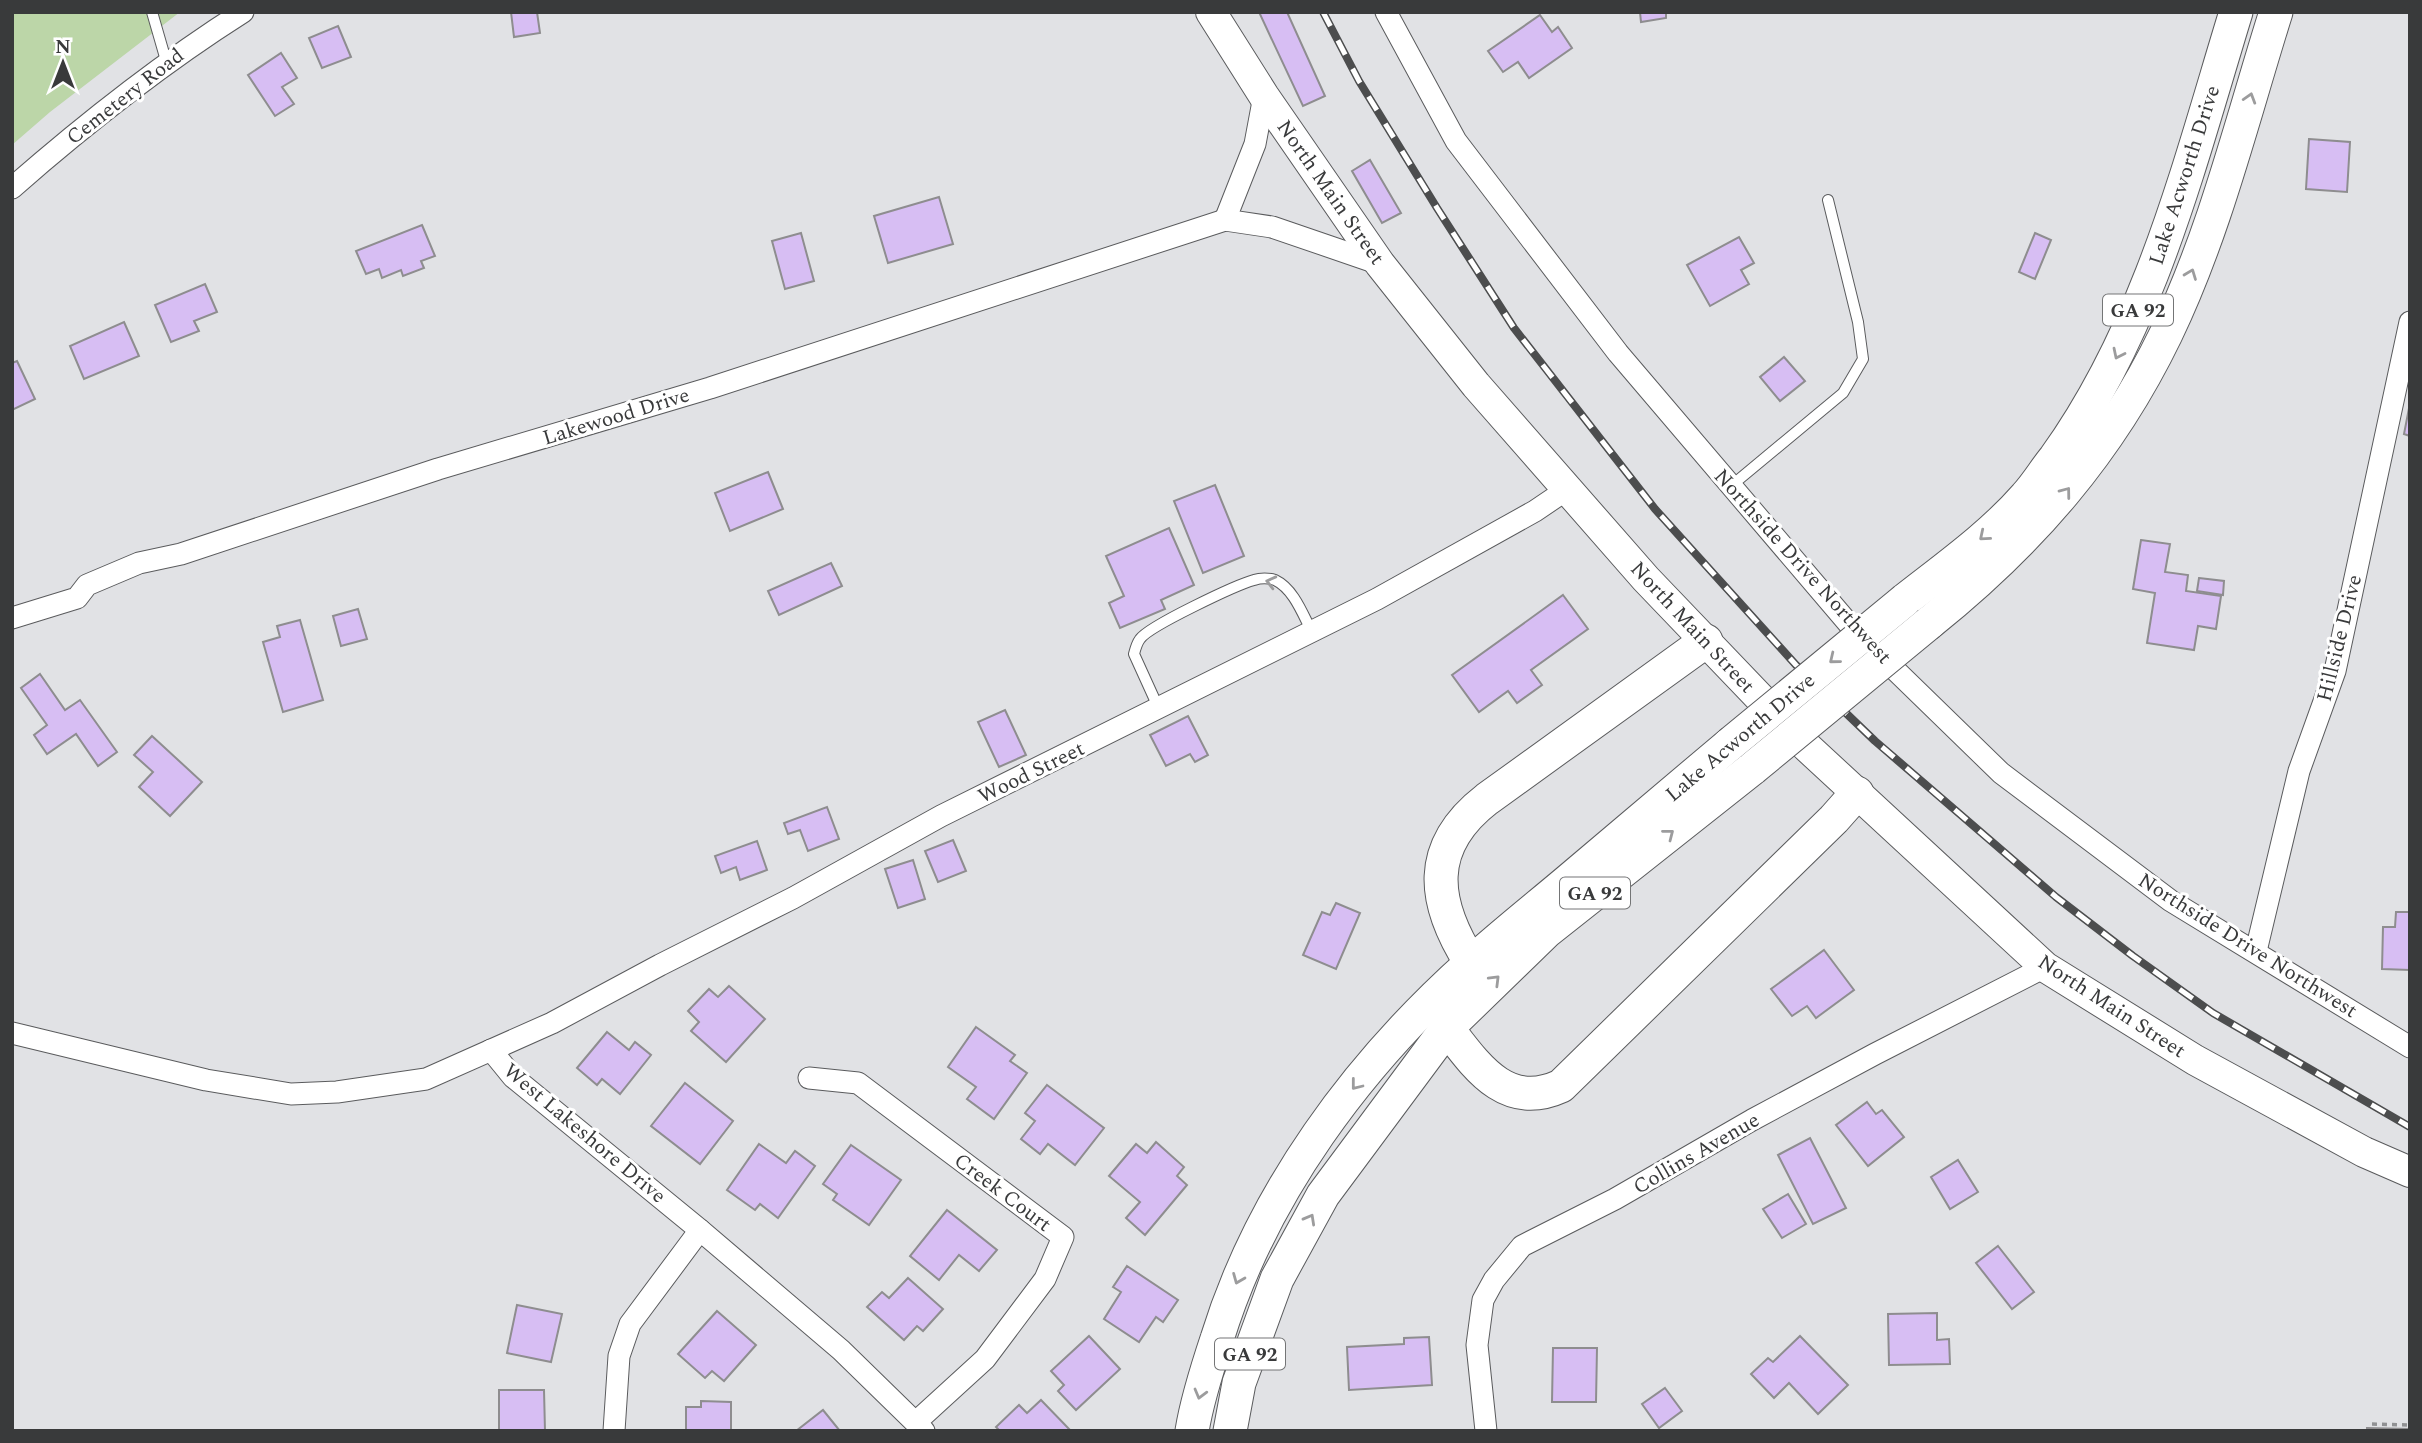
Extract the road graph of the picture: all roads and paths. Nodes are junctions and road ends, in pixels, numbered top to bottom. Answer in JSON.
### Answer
{"nodes":[{"id":1,"x":152,"y":12,"type":"edge"},
{"id":2,"x":243,"y":12,"type":"edge"},
{"id":3,"x":1211,"y":12,"type":"edge"},
{"id":4,"x":1386,"y":12,"type":"edge"},
{"id":5,"x":2236,"y":12,"type":"edge"},
{"id":6,"x":2276,"y":16,"type":"edge"},
{"id":7,"x":167,"y":64,"type":"junction"},
{"id":8,"x":1264,"y":96,"type":"junction"},
{"id":9,"x":12,"y":188,"type":"edge"},
{"id":10,"x":1828,"y":200,"type":"dead end"},
{"id":11,"x":1225,"y":219,"type":"junction"},
{"id":12,"x":1380,"y":264,"type":"junction"},
{"id":13,"x":2410,"y":321,"type":"edge"},
{"id":14,"x":1731,"y":486,"type":"junction"},
{"id":15,"x":1569,"y":488,"type":"junction"},
{"id":16,"x":12,"y":618,"type":"edge"},
{"id":17,"x":1312,"y":632,"type":"junction"},
{"id":18,"x":1706,"y":640,"type":"junction"},
{"id":19,"x":1159,"y":709,"type":"junction"},
{"id":20,"x":1857,"y":793,"type":"junction"},
{"id":21,"x":2256,"y":951,"type":"junction"},
{"id":22,"x":1471,"y":963,"type":"junction"},
{"id":23,"x":2045,"y":967,"type":"junction"},
{"id":24,"x":1447,"y":1028,"type":"junction"},
{"id":25,"x":12,"y":1032,"type":"edge"},
{"id":26,"x":2410,"y":1047,"type":"edge"},
{"id":27,"x":491,"y":1050,"type":"junction"},
{"id":28,"x":809,"y":1078,"type":"dead end"},
{"id":29,"x":2410,"y":1172,"type":"edge"},
{"id":30,"x":700,"y":1230,"type":"junction"},
{"id":31,"x":2372,"y":1424,"type":"dead end"},
{"id":32,"x":2410,"y":1425,"type":"edge"},
{"id":33,"x":920,"y":1427,"type":"edge"},
{"id":34,"x":614,"y":1431,"type":"edge"},
{"id":35,"x":1192,"y":1431,"type":"edge"},
{"id":36,"x":1230,"y":1431,"type":"edge"},
{"id":37,"x":1486,"y":1431,"type":"edge"}],
"edges":[{"from":1,"to":7,"type":"lane"},
{"from":2,"to":7,"type":"street","name":"Cemetery Road"},
{"from":3,"to":8,"type":"main road","name":"North Main Street"},
{"from":4,"to":14,"type":"street","name":"Northside Drive Northwest"},
{"from":5,"to":22,"type":"main road","name":"Lake Acworth Drive","number":"GA 92","one_way":true,"bridge":true},
{"from":24,"to":6,"type":"main road","name":"Lake Acworth Drive","number":"GA 92","one_way":true,"bridge":true},
{"from":7,"to":9,"type":"street","name":"Cemetery Road"},
{"from":8,"to":11,"type":"street"},
{"from":8,"to":12,"type":"main road","name":"North Main Street"},
{"from":10,"to":14,"type":"lane"},
{"from":11,"to":12,"type":"street","name":"Lakewood Drive"},
{"from":11,"to":16,"type":"street","name":"Lakewood Drive"},
{"from":12,"to":15,"type":"main road","name":"North Main Street"},
{"from":13,"to":21,"type":"street","name":"Hillside Drive"},
{"from":14,"to":21,"type":"street","name":"Northside Drive Northwest"},
{"from":15,"to":17,"type":"street","name":"Wood Street"},
{"from":15,"to":18,"type":"main road","name":"North Main Street"},
{"from":17,"to":19,"type":"street","name":"Wood Street"},
{"from":17,"to":19,"type":"lane","one_way":true},
{"from":18,"to":20,"type":"main road","name":"North Main Street"},
{"from":18,"to":22,"type":"main road"},
{"from":19,"to":27,"type":"street","name":"Wood Street"},
{"from":20,"to":23,"type":"main road","name":"North Main Street"},
{"from":20,"to":24,"type":"main road"},
{"from":21,"to":26,"type":"street","name":"Northside Drive Northwest"},
{"from":22,"to":35,"type":"main road","name":"Lake Acworth Drive","number":"GA 92","one_way":true},
{"from":23,"to":29,"type":"main road","name":"North Main Street"},
{"from":23,"to":37,"type":"street","name":"Collins Avenue"},
{"from":36,"to":24,"type":"main road","name":"Lake Acworth Drive","number":"GA 92","one_way":true},
{"from":25,"to":27,"type":"street","name":"West Lakeshore Drive"},
{"from":27,"to":30,"type":"street","name":"West Lakeshore Drive"},
{"from":28,"to":33,"type":"street","name":"Creek Court"},
{"from":30,"to":33,"type":"street","name":"West Lakeshore Drive"},
{"from":30,"to":34,"type":"street"},
{"from":31,"to":32,"type":"path"}]}
